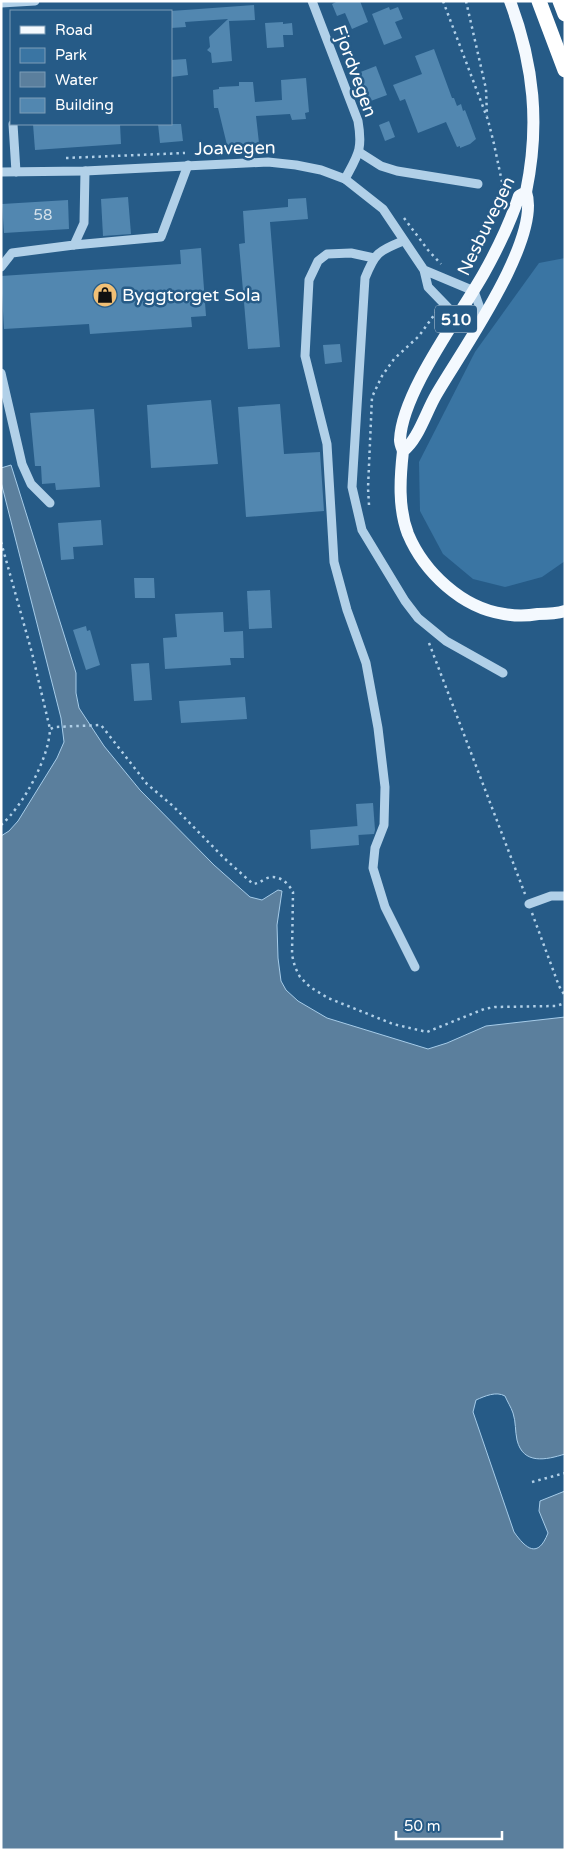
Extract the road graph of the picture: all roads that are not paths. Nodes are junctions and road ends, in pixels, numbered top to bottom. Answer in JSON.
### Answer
{"nodes":[{"id":1,"x":35,"y":1,"type":"edge"},
{"id":2,"x":312,"y":1,"type":"edge"},
{"id":3,"x":510,"y":1,"type":"edge"},
{"id":4,"x":539,"y":1,"type":"edge"},
{"id":5,"x":560,"y":1,"type":"edge"},
{"id":6,"x":1,"y":3,"type":"edge"},
{"id":7,"x":565,"y":14,"type":"edge"},
{"id":8,"x":565,"y":70,"type":"edge"},
{"id":9,"x":12,"y":125,"type":"edge"},
{"id":10,"x":360,"y":152,"type":"junction"},
{"id":11,"x":188,"y":165,"type":"junction"},
{"id":12,"x":85,"y":171,"type":"junction"},
{"id":13,"x":1,"y":172,"type":"edge"},
{"id":14,"x":16,"y":172,"type":"junction"},
{"id":15,"x":345,"y":180,"type":"junction"},
{"id":16,"x":478,"y":184,"type":"dead end"},
{"id":17,"x":526,"y":192,"type":"junction"},
{"id":18,"x":403,"y":241,"type":"junction"},
{"id":19,"x":74,"y":245,"type":"junction"},
{"id":20,"x":374,"y":258,"type":"junction"},
{"id":21,"x":1,"y":266,"type":"edge"},
{"id":22,"x":424,"y":270,"type":"junction"},
{"id":23,"x":474,"y":291,"type":"junction"},
{"id":24,"x":457,"y":317,"type":"junction"},
{"id":25,"x":483,"y":317,"type":"junction"},
{"id":26,"x":1,"y":373,"type":"edge"},
{"id":27,"x":403,"y":451,"type":"junction"},
{"id":28,"x":50,"y":503,"type":"dead end"},
{"id":29,"x":565,"y":611,"type":"edge"},
{"id":30,"x":503,"y":674,"type":"dead end"},
{"id":31,"x":565,"y":896,"type":"edge"},
{"id":32,"x":529,"y":904,"type":"road end"},
{"id":33,"x":415,"y":967,"type":"dead end"}],
"edges":[{"from":1,"to":6,"type":"street"},
{"from":2,"to":10,"type":"street","name":"Fjordvegen"},
{"from":3,"to":17,"type":"main road","name":"Nesbuvegen","number":"510"},
{"from":4,"to":8,"type":"highway"},
{"from":5,"to":7,"type":"highway"},
{"from":9,"to":14,"type":"street"},
{"from":10,"to":15,"type":"street"},
{"from":10,"to":16,"type":"street"},
{"from":11,"to":12,"type":"street","name":"Joavegen"},
{"from":11,"to":15,"type":"street","name":"Joavegen"},
{"from":11,"to":19,"type":"street"},
{"from":12,"to":14,"type":"street","name":"Joavegen"},
{"from":12,"to":19,"type":"street"},
{"from":13,"to":14,"type":"street","name":"Joavegen"},
{"from":15,"to":18,"type":"street","name":"Joavegen"},
{"from":17,"to":23,"type":"main road","name":"Nesbuvegen","number":"510"},
{"from":17,"to":25,"type":"main road","number":"510"},
{"from":18,"to":20,"type":"street"},
{"from":18,"to":22,"type":"street","name":"Joavegen"},
{"from":19,"to":21,"type":"street"},
{"from":20,"to":30,"type":"street"},
{"from":20,"to":33,"type":"street"},
{"from":22,"to":23,"type":"street"},
{"from":22,"to":24,"type":"street","name":"Joavegen"},
{"from":23,"to":24,"type":"main road","name":"Nesbuvegen","number":"510"},
{"from":23,"to":25,"type":"street"},
{"from":24,"to":25,"type":"street"},
{"from":24,"to":27,"type":"main road","name":"Nesbuvegen","number":"510"},
{"from":25,"to":27,"type":"main road","number":"510"},
{"from":26,"to":28,"type":"street"},
{"from":27,"to":29,"type":"main road","number":"510"},
{"from":31,"to":32,"type":"street"}]}
